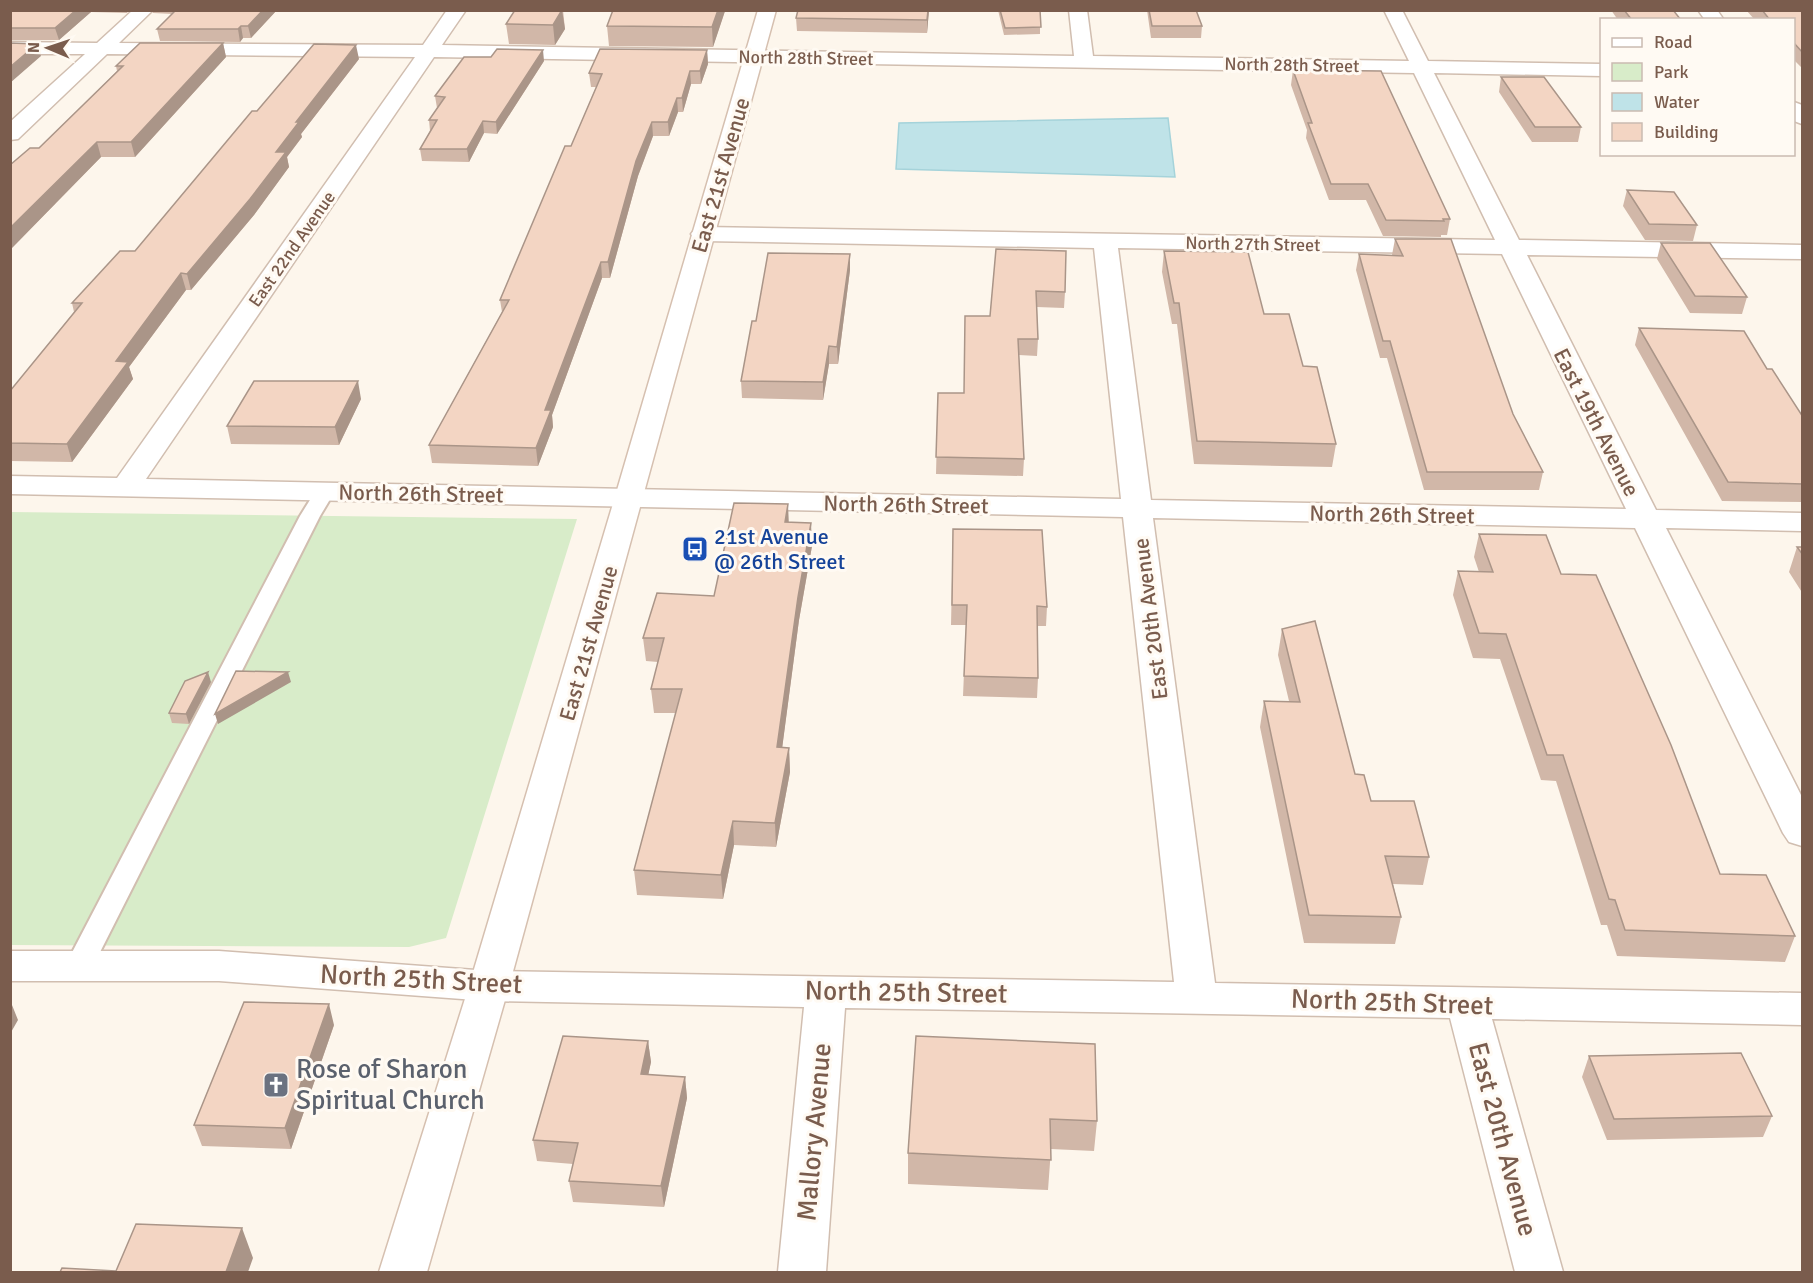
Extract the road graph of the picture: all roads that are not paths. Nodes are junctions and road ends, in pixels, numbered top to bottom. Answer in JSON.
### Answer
{"nodes":[{"id":1,"x":144,"y":10,"type":"edge"},
{"id":2,"x":457,"y":10,"type":"edge"},
{"id":3,"x":767,"y":10,"type":"edge"},
{"id":4,"x":1078,"y":10,"type":"edge"},
{"id":5,"x":1392,"y":10,"type":"edge"},
{"id":6,"x":10,"y":48,"type":"edge"},
{"id":7,"x":103,"y":49,"type":"junction"},
{"id":8,"x":429,"y":51,"type":"junction"},
{"id":9,"x":753,"y":57,"type":"junction"},
{"id":10,"x":1084,"y":62,"type":"junction"},
{"id":11,"x":1420,"y":67,"type":"junction"},
{"id":12,"x":1600,"y":70,"type":"edge"},
{"id":13,"x":10,"y":134,"type":"edge"},
{"id":14,"x":703,"y":234,"type":"junction"},
{"id":15,"x":1105,"y":241,"type":"junction"},
{"id":16,"x":1511,"y":248,"type":"junction"},
{"id":17,"x":1803,"y":252,"type":"edge"},
{"id":18,"x":10,"y":485,"type":"edge"},
{"id":19,"x":126,"y":487,"type":"junction"},
{"id":20,"x":325,"y":491,"type":"junction"},
{"id":21,"x":630,"y":497,"type":"junction"},
{"id":22,"x":1137,"y":509,"type":"junction"},
{"id":23,"x":1646,"y":519,"type":"junction"},
{"id":24,"x":1803,"y":522,"type":"edge"},
{"id":25,"x":1803,"y":832,"type":"edge"},
{"id":26,"x":10,"y":966,"type":"edge"},
{"id":27,"x":79,"y":966,"type":"junction"},
{"id":28,"x":489,"y":986,"type":"junction"},
{"id":29,"x":826,"y":991,"type":"junction"},
{"id":30,"x":1196,"y":997,"type":"junction"},
{"id":31,"x":1467,"y":1005,"type":"junction"},
{"id":32,"x":1803,"y":1009,"type":"edge"},
{"id":33,"x":403,"y":1272,"type":"edge"},
{"id":34,"x":802,"y":1272,"type":"edge"},
{"id":35,"x":1539,"y":1272,"type":"edge"}],
"edges":[{"from":1,"to":7,"type":"street"},
{"from":2,"to":8,"type":"street","name":"East 22nd Avenue"},
{"from":3,"to":9,"type":"street","name":"East 21st Avenue"},
{"from":4,"to":10,"type":"street"},
{"from":5,"to":11,"type":"street","name":"East 19th Avenue"},
{"from":6,"to":7,"type":"street","name":"North 28th Street"},
{"from":7,"to":8,"type":"street","name":"North 28th Street"},
{"from":7,"to":13,"type":"street"},
{"from":8,"to":9,"type":"street","name":"North 28th Street"},
{"from":8,"to":19,"type":"street","name":"East 22nd Avenue"},
{"from":9,"to":10,"type":"street","name":"North 28th Street"},
{"from":9,"to":14,"type":"street","name":"East 21st Avenue"},
{"from":10,"to":11,"type":"street","name":"North 28th Street"},
{"from":11,"to":12,"type":"street","name":"North 28th Street"},
{"from":11,"to":16,"type":"street","name":"East 19th Avenue"},
{"from":14,"to":15,"type":"street","name":"North 27th Street"},
{"from":14,"to":21,"type":"street","name":"East 21st Avenue"},
{"from":15,"to":16,"type":"street","name":"North 27th Street"},
{"from":15,"to":22,"type":"street","name":"East 20th Avenue"},
{"from":16,"to":17,"type":"street","name":"North 27th Street"},
{"from":16,"to":23,"type":"street","name":"East 19th Avenue"},
{"from":18,"to":19,"type":"street","name":"North 26th Street"},
{"from":19,"to":20,"type":"street","name":"North 26th Street"},
{"from":20,"to":21,"type":"street","name":"North 26th Street"},
{"from":20,"to":27,"type":"lane"},
{"from":21,"to":22,"type":"street","name":"North 26th Street"},
{"from":21,"to":28,"type":"street","name":"East 21st Avenue"},
{"from":22,"to":23,"type":"street","name":"North 26th Street"},
{"from":22,"to":30,"type":"street","name":"East 20th Avenue"},
{"from":23,"to":24,"type":"street","name":"North 26th Street"},
{"from":23,"to":25,"type":"street","name":"East 19th Avenue"},
{"from":26,"to":27,"type":"street","name":"North 25th Street"},
{"from":27,"to":28,"type":"street","name":"North 25th Street"},
{"from":28,"to":29,"type":"street","name":"North 25th Street"},
{"from":28,"to":33,"type":"street","name":"East 21st Avenue"},
{"from":29,"to":30,"type":"street","name":"North 25th Street"},
{"from":29,"to":34,"type":"street","name":"Mallory Avenue"},
{"from":30,"to":31,"type":"street","name":"North 25th Street"},
{"from":31,"to":32,"type":"street","name":"North 25th Street"},
{"from":31,"to":35,"type":"street","name":"East 20th Avenue"}]}
